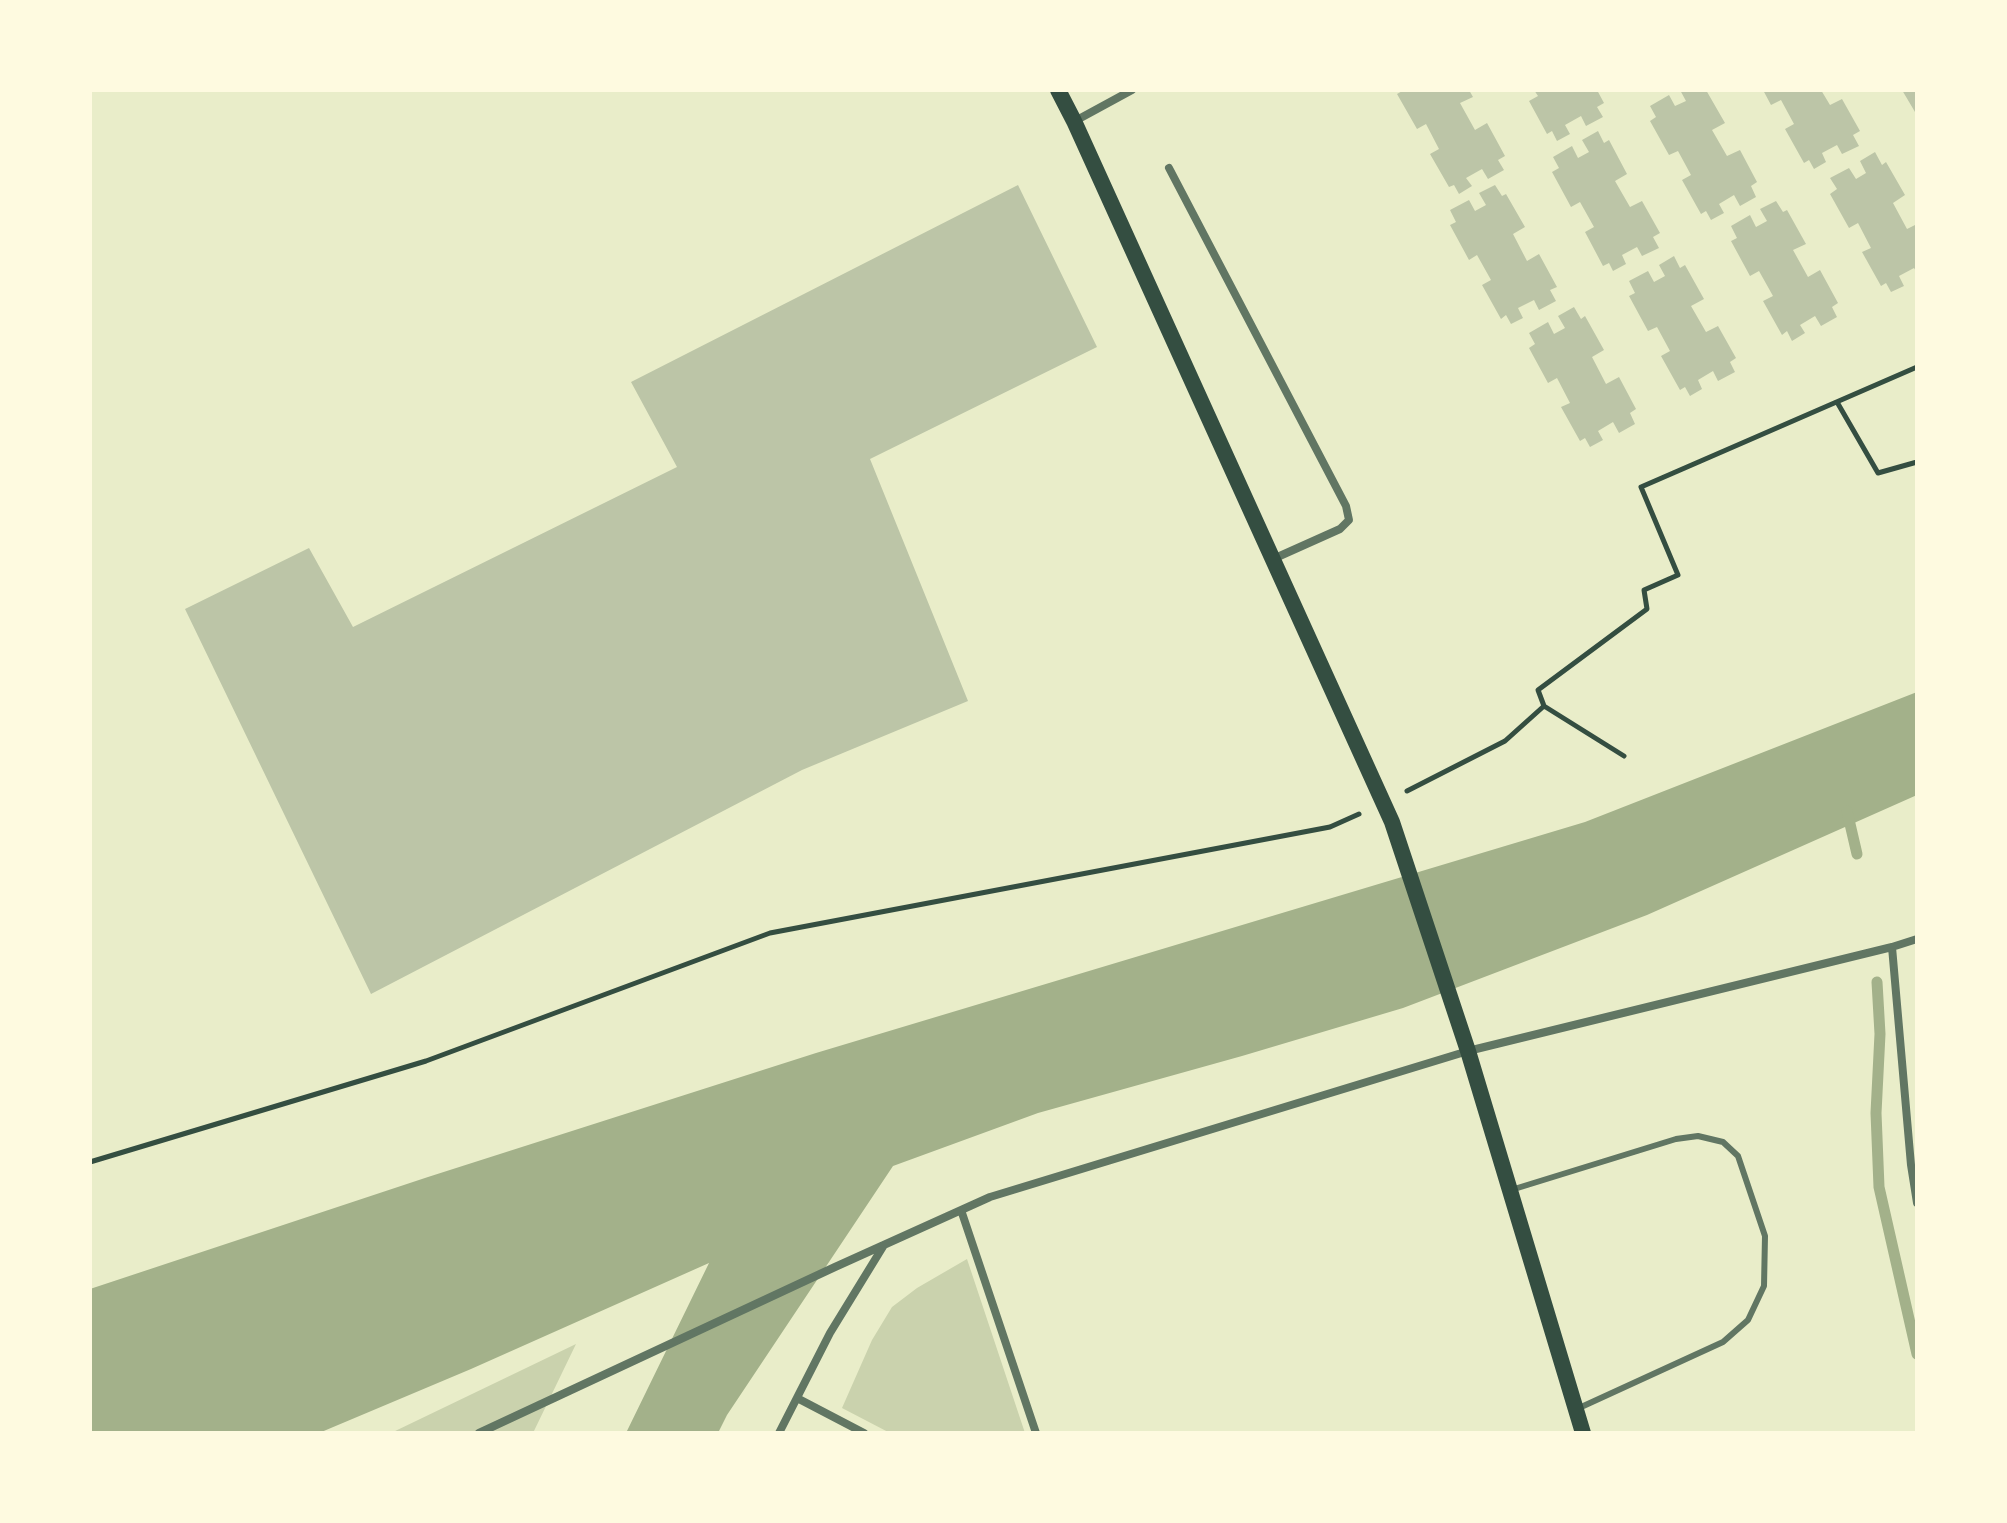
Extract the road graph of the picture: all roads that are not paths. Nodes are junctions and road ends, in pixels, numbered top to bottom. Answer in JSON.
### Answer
{"nodes":[{"id":1,"x":1058,"y":90,"type":"edge"},
{"id":2,"x":1132,"y":90,"type":"edge"},
{"id":3,"x":1074,"y":121,"type":"junction"},
{"id":4,"x":1169,"y":168,"type":"dead end"},
{"id":5,"x":1272,"y":559,"type":"junction"},
{"id":6,"x":1917,"y":939,"type":"edge"},
{"id":7,"x":1892,"y":947,"type":"junction"},
{"id":8,"x":1468,"y":1051,"type":"junction"},
{"id":9,"x":1510,"y":1191,"type":"junction"},
{"id":10,"x":1917,"y":1203,"type":"edge"},
{"id":11,"x":961,"y":1210,"type":"junction"},
{"id":12,"x":884,"y":1244,"type":"junction"},
{"id":13,"x":797,"y":1398,"type":"junction"},
{"id":14,"x":1576,"y":1409,"type":"junction"},
{"id":15,"x":479,"y":1433,"type":"edge"},
{"id":16,"x":779,"y":1433,"type":"edge"},
{"id":17,"x":864,"y":1433,"type":"edge"},
{"id":18,"x":1036,"y":1433,"type":"edge"},
{"id":19,"x":1583,"y":1433,"type":"edge"}],
"edges":[{"from":1,"to":3,"type":"main road"},
{"from":2,"to":3,"type":"street"},
{"from":3,"to":5,"type":"main road"},
{"from":4,"to":5,"type":"street"},
{"from":5,"to":8,"type":"main road"},
{"from":6,"to":7,"type":"street"},
{"from":7,"to":8,"type":"street"},
{"from":7,"to":10,"type":"street"},
{"from":8,"to":9,"type":"main road"},
{"from":8,"to":11,"type":"street"},
{"from":9,"to":14,"type":"main road"},
{"from":9,"to":14,"type":"lane"},
{"from":11,"to":12,"type":"street"},
{"from":11,"to":18,"type":"street"},
{"from":12,"to":13,"type":"street"},
{"from":12,"to":15,"type":"street"},
{"from":13,"to":16,"type":"street"},
{"from":13,"to":17,"type":"street"},
{"from":14,"to":19,"type":"main road"}]}
